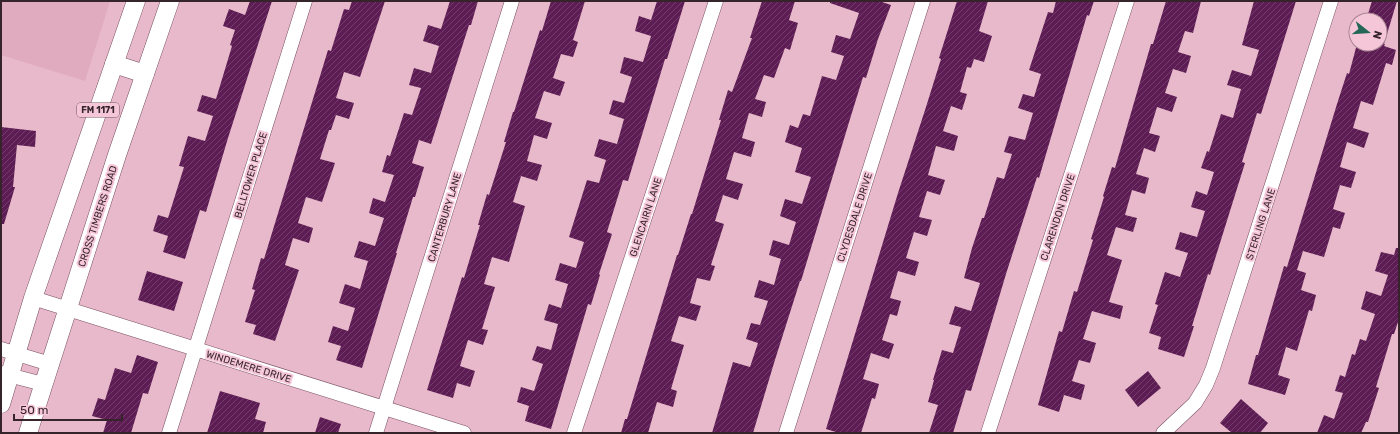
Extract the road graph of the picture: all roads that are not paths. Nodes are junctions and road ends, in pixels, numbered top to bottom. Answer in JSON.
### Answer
{"nodes":[{"id":1,"x":136,"y":1,"type":"edge"},
{"id":2,"x":170,"y":1,"type":"edge"},
{"id":3,"x":305,"y":1,"type":"edge"},
{"id":4,"x":512,"y":1,"type":"edge"},
{"id":5,"x":716,"y":1,"type":"edge"},
{"id":6,"x":923,"y":1,"type":"edge"},
{"id":7,"x":1127,"y":1,"type":"edge"},
{"id":8,"x":1331,"y":1,"type":"edge"},
{"id":9,"x":114,"y":64,"type":"junction"},
{"id":10,"x":145,"y":74,"type":"junction"},
{"id":11,"x":33,"y":298,"type":"junction"},
{"id":12,"x":68,"y":309,"type":"junction"},
{"id":13,"x":195,"y":349,"type":"junction"},
{"id":14,"x":9,"y":351,"type":"edge"},
{"id":15,"x":50,"y":364,"type":"junction"},
{"id":16,"x":6,"y":374,"type":"edge"},
{"id":17,"x":43,"y":384,"type":"junction"},
{"id":18,"x":1,"y":404,"type":"edge"},
{"id":19,"x":384,"y":408,"type":"junction"},
{"id":20,"x":28,"y":433,"type":"edge"},
{"id":21,"x":169,"y":433,"type":"edge"},
{"id":22,"x":376,"y":433,"type":"edge"},
{"id":23,"x":464,"y":433,"type":"edge"},
{"id":24,"x":574,"y":433,"type":"edge"},
{"id":25,"x":786,"y":433,"type":"edge"},
{"id":26,"x":988,"y":433,"type":"edge"},
{"id":27,"x":1163,"y":433,"type":"edge"}],
"edges":[{"from":1,"to":9,"type":"main road","number":"FM 1171"},
{"from":2,"to":10,"type":"main road","name":"CROSS TIMBERS ROAD","number":"FM 1171"},
{"from":3,"to":13,"type":"street","name":"BELLTOWER PLACE"},
{"from":4,"to":19,"type":"street","name":"CANTERBURY LANE"},
{"from":5,"to":24,"type":"street","name":"GLENCAIRN LANE"},
{"from":6,"to":25,"type":"street","name":"CLYDESDALE DRIVE"},
{"from":7,"to":26,"type":"street","name":"CLARENDON DRIVE"},
{"from":8,"to":27,"type":"street","name":"STERLING LANE"},
{"from":9,"to":10,"type":"main road"},
{"from":9,"to":11,"type":"main road","number":"FM 1171"},
{"from":10,"to":12,"type":"main road","name":"CROSS TIMBERS ROAD","number":"FM 1171"},
{"from":11,"to":12,"type":"street","name":"WINDEMERE DRIVE"},
{"from":11,"to":14,"type":"main road","number":"FM 1171"},
{"from":12,"to":13,"type":"street","name":"WINDEMERE DRIVE"},
{"from":12,"to":15,"type":"main road","name":"CROSS TIMBERS ROAD","number":"FM 1171"},
{"from":13,"to":19,"type":"street","name":"WINDEMERE DRIVE"},
{"from":13,"to":21,"type":"street","name":"BELLTOWER PLACE"},
{"from":14,"to":15,"type":"street"},
{"from":14,"to":16,"type":"main road","number":"FM 1171"},
{"from":15,"to":17,"type":"main road","name":"CROSS TIMBERS ROAD","number":"FM 1171"},
{"from":16,"to":17,"type":"street"},
{"from":16,"to":18,"type":"main road","number":"FM 1171"},
{"from":17,"to":20,"type":"main road","name":"CROSS TIMBERS ROAD","number":"FM 1171"},
{"from":19,"to":22,"type":"street","name":"CANTERBURY LANE"},
{"from":19,"to":23,"type":"street","name":"WINDEMERE DRIVE"}]}
